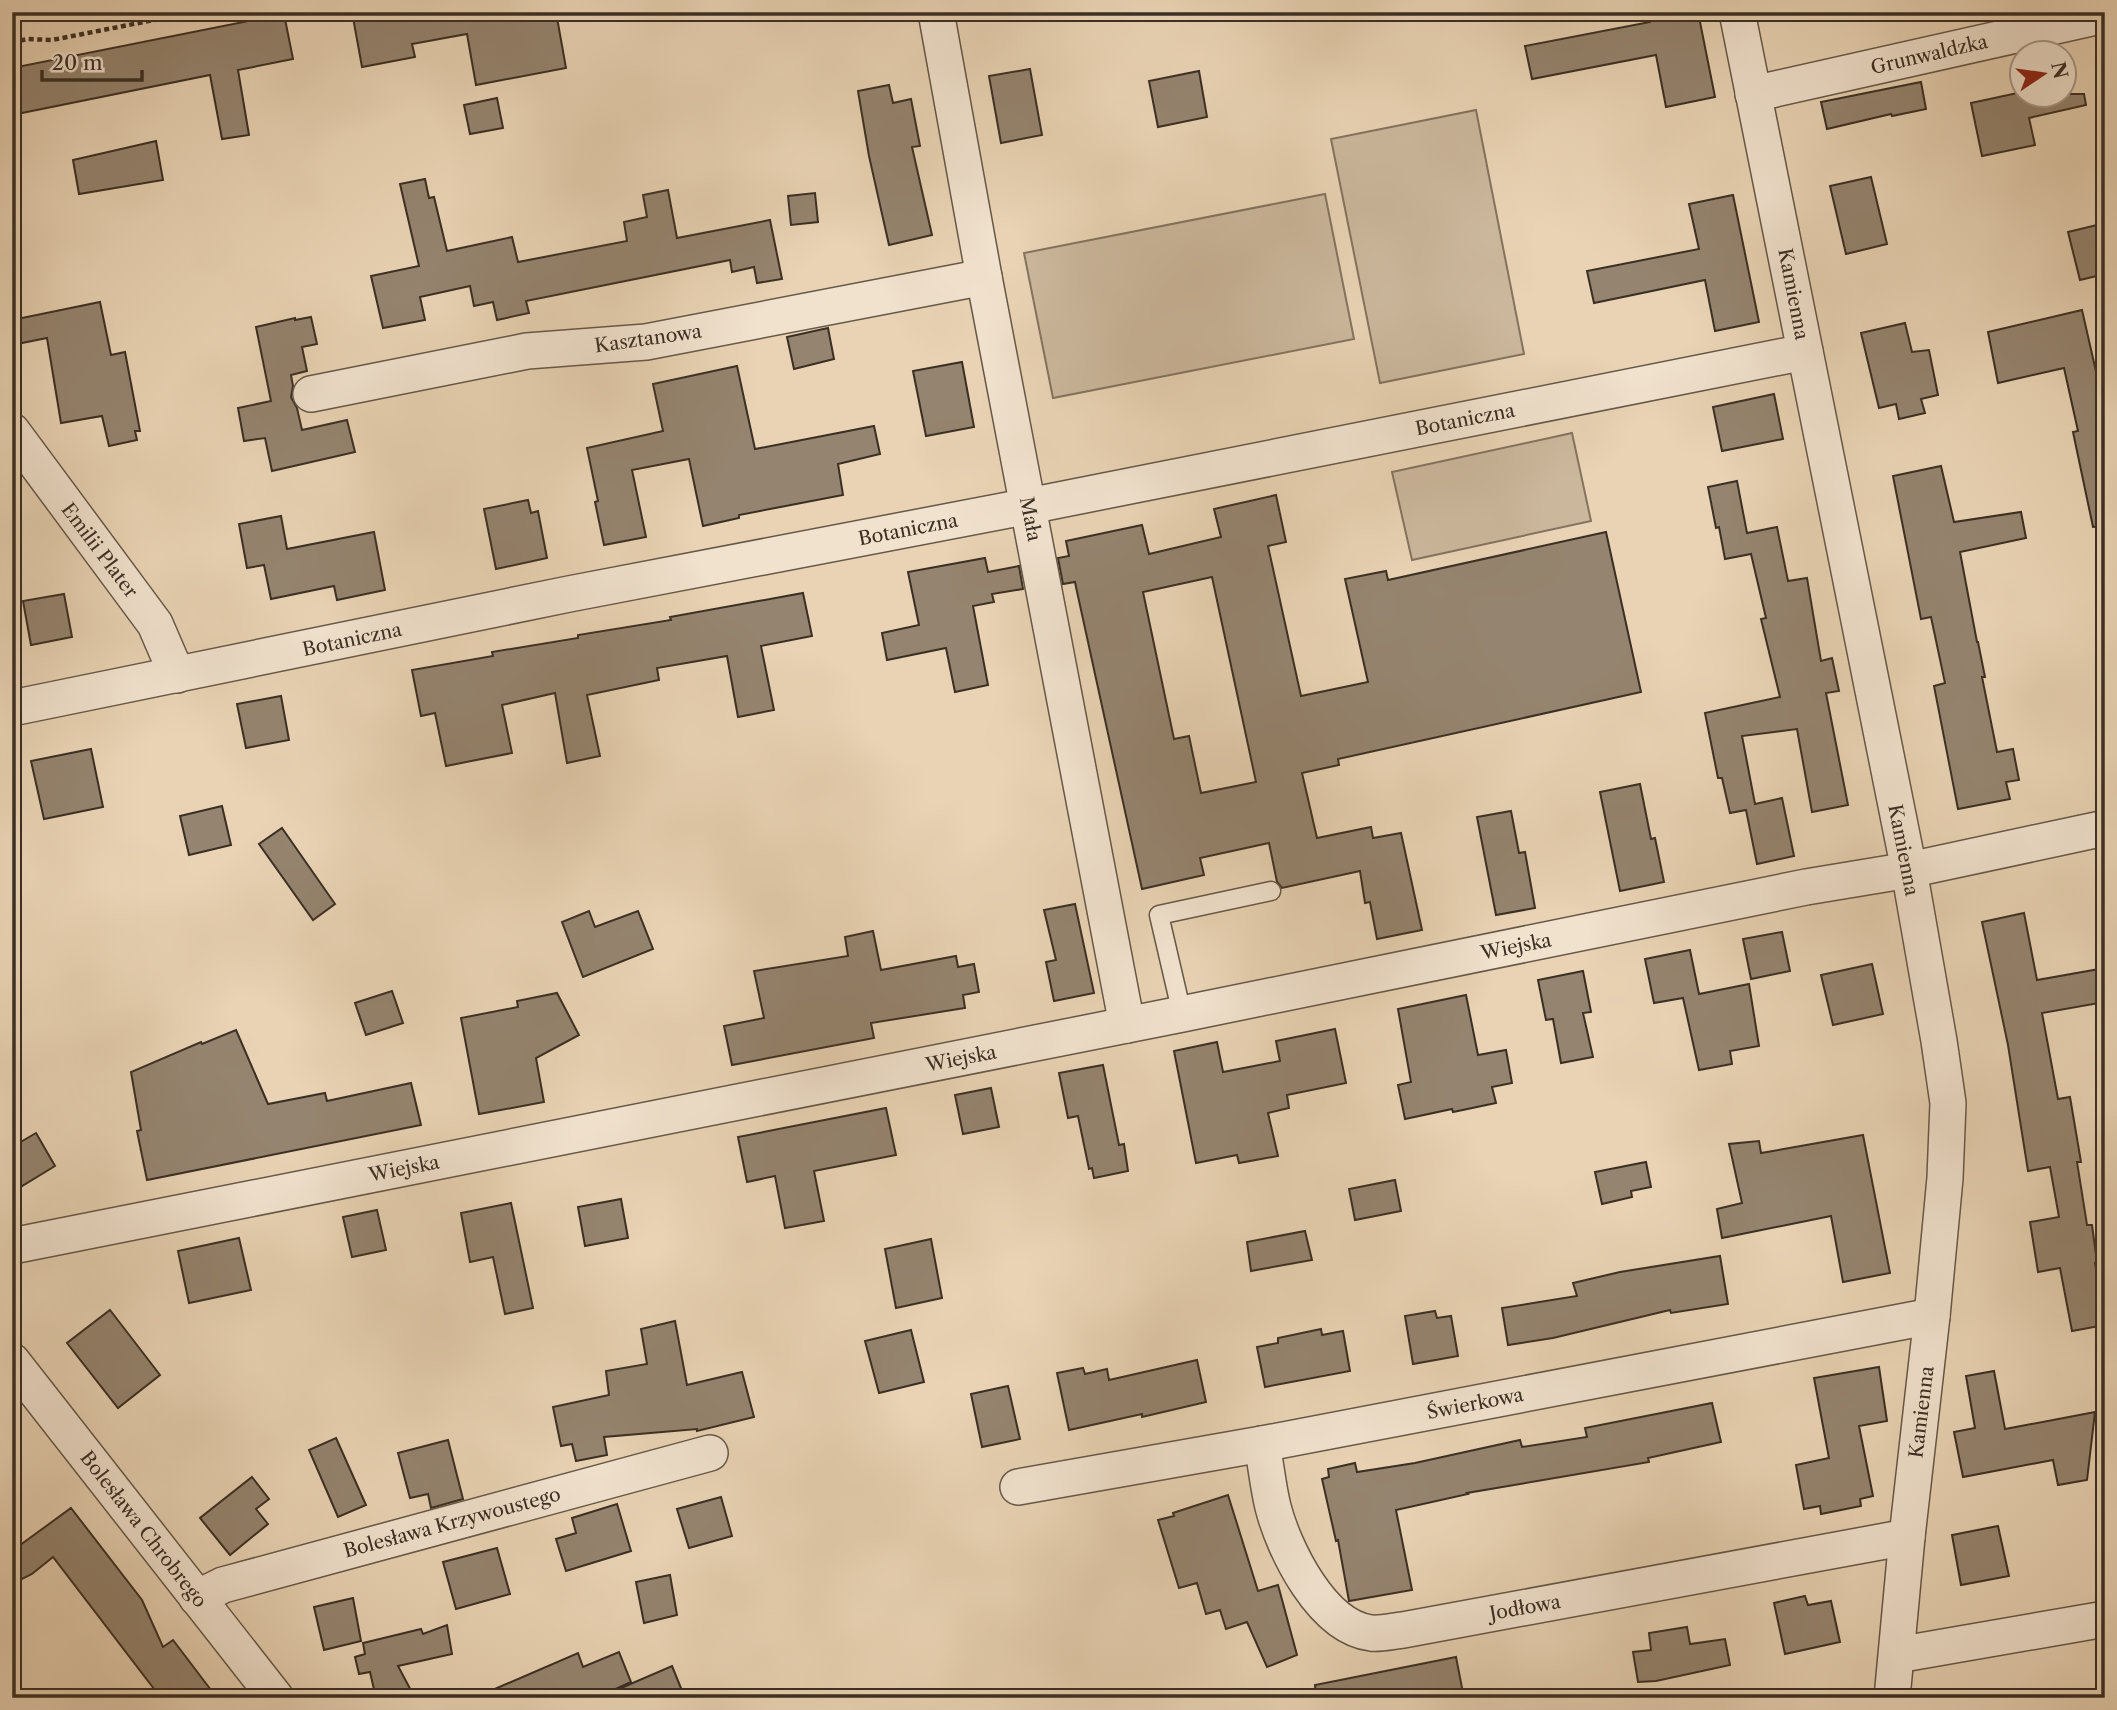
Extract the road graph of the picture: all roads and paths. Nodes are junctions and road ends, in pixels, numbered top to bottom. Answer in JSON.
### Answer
{"nodes":[{"id":1,"x":195,"y":12,"type":"edge"},
{"id":2,"x":936,"y":12,"type":"edge"},
{"id":3,"x":1737,"y":12,"type":"edge"},
{"id":4,"x":2105,"y":15,"type":"edge"},
{"id":5,"x":12,"y":42,"type":"edge"},
{"id":6,"x":1754,"y":93,"type":"junction"},
{"id":7,"x":984,"y":277,"type":"junction"},
{"id":8,"x":1805,"y":352,"type":"junction"},
{"id":9,"x":311,"y":394,"type":"dead end"},
{"id":10,"x":12,"y":431,"type":"edge"},
{"id":11,"x":1029,"y":506,"type":"junction"},
{"id":12,"x":177,"y":675,"type":"junction"},
{"id":13,"x":12,"y":708,"type":"edge"},
{"id":14,"x":2105,"y":828,"type":"edge"},
{"id":15,"x":1909,"y":870,"type":"junction"},
{"id":16,"x":1270,"y":891,"type":"dead end"},
{"id":17,"x":1182,"y":1014,"type":"junction"},
{"id":18,"x":1127,"y":1025,"type":"junction"},
{"id":19,"x":12,"y":1246,"type":"edge"},
{"id":20,"x":1932,"y":1316,"type":"junction"},
{"id":21,"x":12,"y":1361,"type":"edge"},
{"id":22,"x":1262,"y":1444,"type":"junction"},
{"id":23,"x":710,"y":1453,"type":"dead end"},
{"id":24,"x":1018,"y":1487,"type":"dead end"},
{"id":25,"x":1907,"y":1537,"type":"junction"},
{"id":26,"x":197,"y":1598,"type":"junction"},
{"id":27,"x":2105,"y":1619,"type":"edge"},
{"id":28,"x":1897,"y":1655,"type":"junction"},
{"id":29,"x":276,"y":1698,"type":"edge"},
{"id":30,"x":1892,"y":1698,"type":"edge"}],
"edges":[{"from":1,"to":5,"type":"path"},
{"from":2,"to":7,"type":"street","name":"Mała"},
{"from":3,"to":6,"type":"street","name":"Kamienna"},
{"from":4,"to":6,"type":"street","name":"Grunwaldzka"},
{"from":6,"to":8,"type":"street","name":"Kamienna"},
{"from":7,"to":9,"type":"street","name":"Kasztanowa"},
{"from":7,"to":11,"type":"street","name":"Mała"},
{"from":8,"to":11,"type":"street","name":"Botaniczna"},
{"from":8,"to":15,"type":"street","name":"Kamienna"},
{"from":10,"to":12,"type":"street","name":"Emilii Plater"},
{"from":11,"to":12,"type":"street","name":"Botaniczna"},
{"from":11,"to":18,"type":"street","name":"Mała"},
{"from":12,"to":13,"type":"street","name":"Botaniczna"},
{"from":14,"to":15,"type":"street","name":"Wiejska"},
{"from":15,"to":17,"type":"street","name":"Wiejska"},
{"from":15,"to":20,"type":"street","name":"Kamienna"},
{"from":16,"to":17,"type":"lane"},
{"from":17,"to":18,"type":"street","name":"Wiejska"},
{"from":18,"to":19,"type":"street","name":"Wiejska"},
{"from":20,"to":22,"type":"street","name":"Świerkowa"},
{"from":20,"to":25,"type":"street","name":"Kamienna"},
{"from":21,"to":26,"type":"street","name":"Bolesława Chrobrego"},
{"from":22,"to":24,"type":"street","name":"Świerkowa"},
{"from":22,"to":25,"type":"street","name":"Jodłowa"},
{"from":23,"to":26,"type":"street","name":"Bolesława Krzywoustego"},
{"from":25,"to":28,"type":"street","name":"Kamienna"},
{"from":26,"to":29,"type":"street","name":"Bolesława Chrobrego"},
{"from":27,"to":28,"type":"street"},
{"from":28,"to":30,"type":"street","name":"Kamienna"}]}
